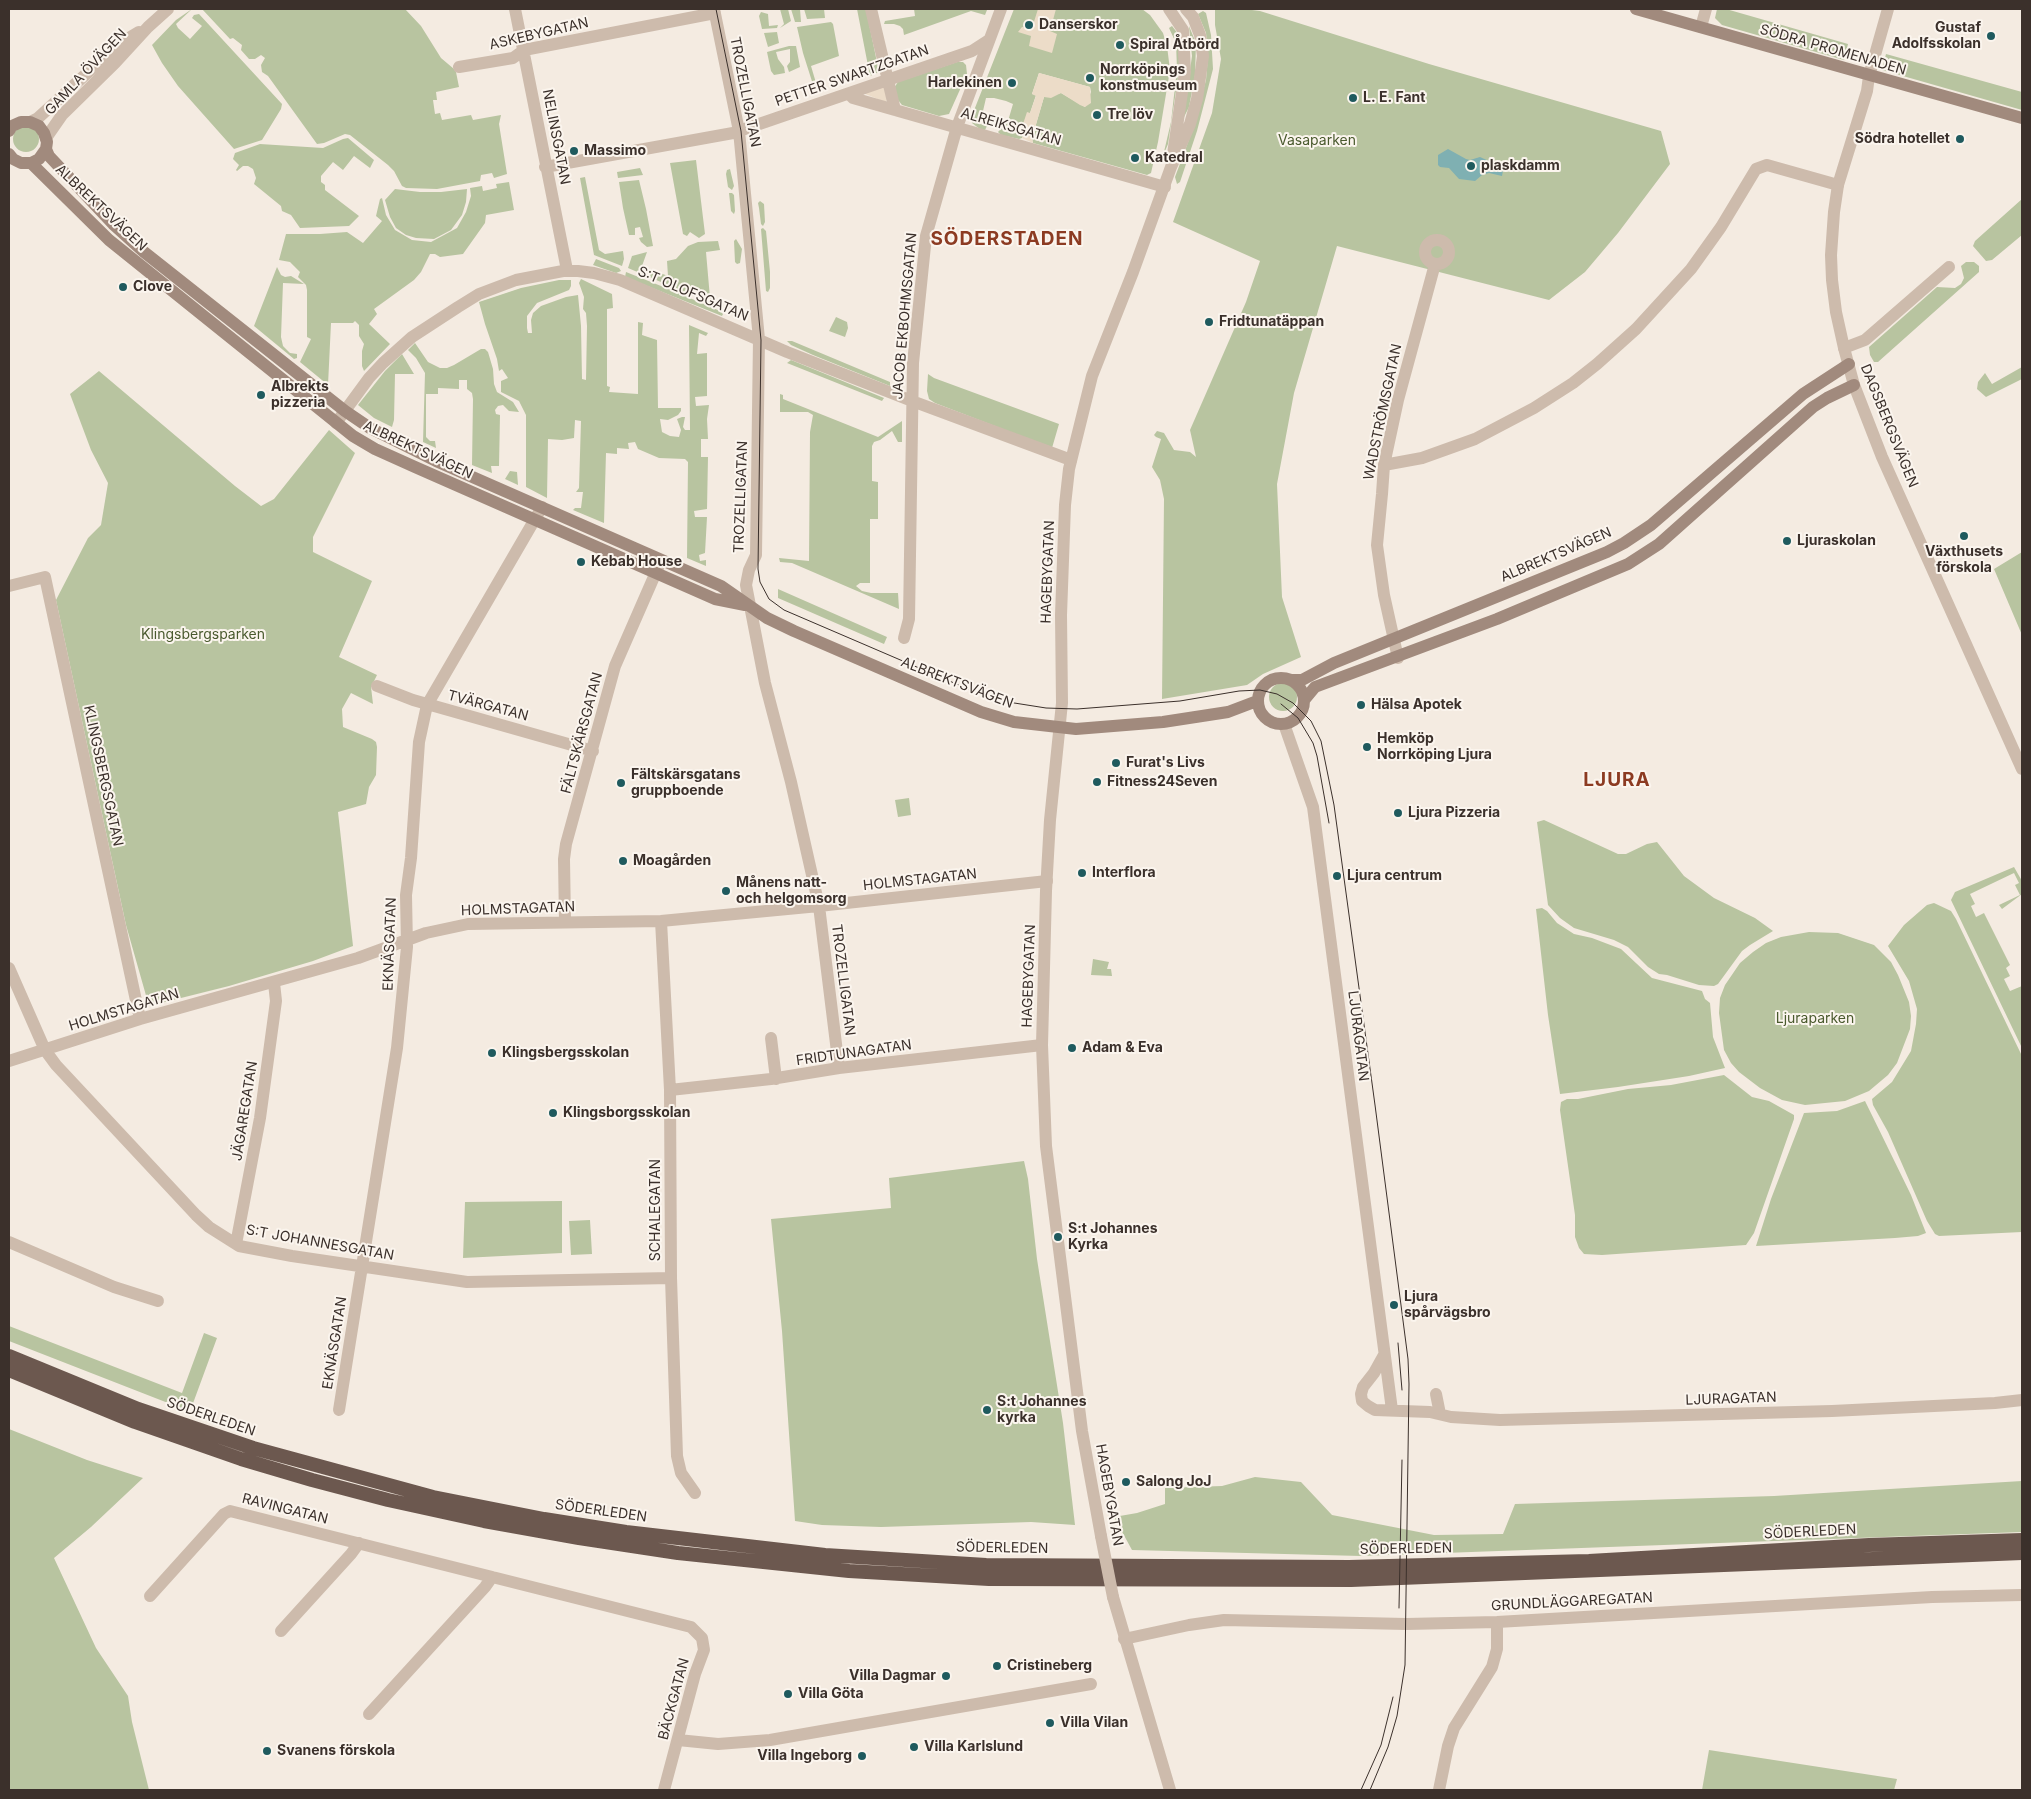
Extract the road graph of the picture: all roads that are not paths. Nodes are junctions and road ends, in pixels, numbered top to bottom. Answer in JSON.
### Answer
{"nodes":[{"id":1,"x":515,"y":9,"type":"edge"},
{"id":2,"x":871,"y":9,"type":"edge"},
{"id":3,"x":1001,"y":9,"type":"edge"},
{"id":4,"x":1169,"y":9,"type":"edge"},
{"id":5,"x":1186,"y":9,"type":"edge"},
{"id":6,"x":1636,"y":9,"type":"edge"},
{"id":7,"x":1706,"y":9,"type":"edge"},
{"id":8,"x":1888,"y":9,"type":"edge"},
{"id":9,"x":165,"y":10,"type":"edge"},
{"id":10,"x":714,"y":11,"type":"edge"},
{"id":11,"x":148,"y":26,"type":"junction"},
{"id":12,"x":1701,"y":27,"type":"junction"},
{"id":13,"x":989,"y":40,"type":"junction"},
{"id":14,"x":524,"y":50,"type":"junction"},
{"id":15,"x":459,"y":67,"type":"dead end"},
{"id":16,"x":1869,"y":76,"type":"junction"},
{"id":17,"x":888,"y":80,"type":"junction"},
{"id":18,"x":848,"y":94,"type":"junction"},
{"id":19,"x":895,"y":110,"type":"junction"},
{"id":20,"x":9,"y":114,"type":"edge"},
{"id":21,"x":2022,"y":118,"type":"edge"},
{"id":22,"x":25,"y":122,"type":"junction"},
{"id":23,"x":956,"y":127,"type":"junction"},
{"id":24,"x":9,"y":131,"type":"edge"},
{"id":25,"x":739,"y":131,"type":"junction"},
{"id":26,"x":46,"y":143,"type":"junction"},
{"id":27,"x":9,"y":154,"type":"edge"},
{"id":28,"x":26,"y":163,"type":"junction"},
{"id":29,"x":545,"y":167,"type":"junction"},
{"id":30,"x":1171,"y":167,"type":"junction"},
{"id":31,"x":9,"y":172,"type":"edge"},
{"id":32,"x":1838,"y":185,"type":"junction"},
{"id":33,"x":1165,"y":187,"type":"junction"},
{"id":34,"x":1435,"y":264,"type":"dead end"},
{"id":35,"x":1949,"y":267,"type":"dead end"},
{"id":36,"x":566,"y":270,"type":"junction"},
{"id":37,"x":759,"y":339,"type":"junction"},
{"id":38,"x":1844,"y":348,"type":"junction"},
{"id":39,"x":1849,"y":364,"type":"junction"},
{"id":40,"x":1854,"y":385,"type":"junction"},
{"id":41,"x":912,"y":401,"type":"junction"},
{"id":42,"x":345,"y":411,"type":"junction"},
{"id":43,"x":336,"y":423,"type":"junction"},
{"id":44,"x":1071,"y":460,"type":"junction"},
{"id":45,"x":1384,"y":465,"type":"junction"},
{"id":46,"x":542,"y":507,"type":"junction"},
{"id":47,"x":536,"y":520,"type":"junction"},
{"id":48,"x":662,"y":560,"type":"junction"},
{"id":49,"x":656,"y":573,"type":"junction"},
{"id":50,"x":9,"y":586,"type":"edge"},
{"id":51,"x":750,"y":606,"type":"junction"},
{"id":52,"x":904,"y":638,"type":"dead end"},
{"id":53,"x":1393,"y":639,"type":"junction"},
{"id":54,"x":1398,"y":658,"type":"junction"},
{"id":55,"x":1290,"y":680,"type":"junction"},
{"id":56,"x":377,"y":686,"type":"dead end"},
{"id":57,"x":1305,"y":699,"type":"junction"},
{"id":58,"x":1257,"y":701,"type":"junction"},
{"id":59,"x":427,"y":705,"type":"junction"},
{"id":60,"x":1228,"y":712,"type":"junction"},
{"id":61,"x":1263,"y":716,"type":"junction"},
{"id":62,"x":1284,"y":724,"type":"junction"},
{"id":63,"x":1060,"y":728,"type":"junction"},
{"id":64,"x":593,"y":751,"type":"junction"},
{"id":65,"x":2022,"y":769,"type":"edge"},
{"id":66,"x":1047,"y":881,"type":"junction"},
{"id":67,"x":819,"y":906,"type":"junction"},
{"id":68,"x":661,"y":921,"type":"junction"},
{"id":69,"x":565,"y":922,"type":"junction"},
{"id":70,"x":408,"y":939,"type":"junction"},
{"id":71,"x":9,"y":968,"type":"edge"},
{"id":72,"x":274,"y":983,"type":"junction"},
{"id":73,"x":140,"y":1019,"type":"junction"},
{"id":74,"x":771,"y":1038,"type":"dead end"},
{"id":75,"x":1042,"y":1045,"type":"junction"},
{"id":76,"x":45,"y":1050,"type":"junction"},
{"id":77,"x":9,"y":1061,"type":"edge"},
{"id":78,"x":839,"y":1068,"type":"junction"},
{"id":79,"x":776,"y":1079,"type":"junction"},
{"id":80,"x":670,"y":1090,"type":"junction"},
{"id":81,"x":9,"y":1242,"type":"edge"},
{"id":82,"x":236,"y":1244,"type":"junction"},
{"id":83,"x":362,"y":1266,"type":"junction"},
{"id":84,"x":671,"y":1278,"type":"junction"},
{"id":85,"x":158,"y":1301,"type":"dead end"},
{"id":86,"x":1384,"y":1355,"type":"junction"},
{"id":87,"x":9,"y":1356,"type":"edge"},
{"id":88,"x":9,"y":1370,"type":"edge"},
{"id":89,"x":1436,"y":1394,"type":"dead end"},
{"id":90,"x":2022,"y":1400,"type":"edge"},
{"id":91,"x":339,"y":1410,"type":"dead end"},
{"id":92,"x":1392,"y":1410,"type":"junction"},
{"id":93,"x":1440,"y":1414,"type":"junction"},
{"id":94,"x":696,"y":1493,"type":"dead end"},
{"id":95,"x":2022,"y":1540,"type":"edge"},
{"id":96,"x":359,"y":1543,"type":"junction"},
{"id":97,"x":2022,"y":1553,"type":"edge"},
{"id":98,"x":492,"y":1577,"type":"junction"},
{"id":99,"x":2022,"y":1595,"type":"edge"},
{"id":100,"x":150,"y":1596,"type":"dead end"},
{"id":101,"x":1497,"y":1622,"type":"junction"},
{"id":102,"x":683,"y":1625,"type":"joint"},
{"id":103,"x":281,"y":1631,"type":"dead end"},
{"id":104,"x":1124,"y":1638,"type":"junction"},
{"id":105,"x":1091,"y":1684,"type":"dead end"},
{"id":106,"x":369,"y":1714,"type":"dead end"},
{"id":107,"x":678,"y":1740,"type":"junction"},
{"id":108,"x":664,"y":1790,"type":"edge"},
{"id":109,"x":1170,"y":1790,"type":"edge"},
{"id":110,"x":1439,"y":1790,"type":"edge"}],
"edges":[{"from":1,"to":14,"type":"street","name":"NELINSGATAN"},
{"from":2,"to":17,"type":"street"},
{"from":3,"to":13,"type":"street","name":"JACOB EKBOHMSGATAN"},
{"from":4,"to":30,"type":"street","name":"HAGEBYGATAN"},
{"from":5,"to":30,"type":"street","name":"HAGEBYGATAN"},
{"from":6,"to":12,"type":"main road","name":"SÖDRA PROMENADEN"},
{"from":7,"to":12,"type":"street"},
{"from":8,"to":16,"type":"street","name":"DAGSBERGSVÄGEN"},
{"from":9,"to":11,"type":"street","name":"GAMLA ÖVÄGEN"},
{"from":10,"to":14,"type":"street","name":"ASKEBYGATAN"},
{"from":10,"to":25,"type":"street","name":"TROZELLIGATAN"},
{"from":11,"to":22,"type":"street","name":"GAMLA ÖVÄGEN"},
{"from":11,"to":26,"type":"street","name":"GAMLA ÖVÄGEN"},
{"from":12,"to":16,"type":"main road","name":"SÖDRA PROMENADEN"},
{"from":13,"to":17,"type":"street","name":"PETTER SWARTZGATAN"},
{"from":13,"to":23,"type":"street","name":"JACOB EKBOHMSGATAN"},
{"from":14,"to":15,"type":"street","name":"ASKEBYGATAN"},
{"from":14,"to":29,"type":"street","name":"NELINSGATAN"},
{"from":16,"to":21,"type":"main road","name":"SÖDRA PROMENADEN"},
{"from":16,"to":32,"type":"street","name":"DAGSBERGSVÄGEN"},
{"from":17,"to":18,"type":"street","name":"PETTER SWARTZGATAN"},
{"from":17,"to":19,"type":"street"},
{"from":18,"to":19,"type":"street","name":"ALREIKSGATAN"},
{"from":18,"to":25,"type":"street","name":"PETTER SWARTZGATAN"},
{"from":19,"to":23,"type":"street","name":"ALREIKSGATAN"},
{"from":20,"to":22,"type":"main road"},
{"from":22,"to":24,"type":"main road"},
{"from":22,"to":26,"type":"main road","name":"ALBREKTSVÄGEN"},
{"from":23,"to":33,"type":"street","name":"ALREIKSGATAN"},
{"from":23,"to":41,"type":"street","name":"JACOB EKBOHMSGATAN"},
{"from":25,"to":29,"type":"street","name":"PETTER SWARTZGATAN"},
{"from":25,"to":37,"type":"street","name":"TROZELLIGATAN"},
{"from":26,"to":28,"type":"main road"},
{"from":26,"to":42,"type":"main road","name":"ALBREKTSVÄGEN"},
{"from":27,"to":28,"type":"main road","name":"ALBREKTSVÄGEN"},
{"from":28,"to":31,"type":"main road"},
{"from":28,"to":43,"type":"main road","name":"ALBREKTSVÄGEN"},
{"from":29,"to":36,"type":"street","name":"NELINSGATAN"},
{"from":30,"to":33,"type":"street","name":"HAGEBYGATAN"},
{"from":32,"to":38,"type":"street","name":"DAGSBERGSVÄGEN"},
{"from":32,"to":45,"type":"street"},
{"from":33,"to":44,"type":"street","name":"HAGEBYGATAN"},
{"from":34,"to":45,"type":"street","name":"WADSTRÖMSGATAN"},
{"from":35,"to":38,"type":"street"},
{"from":36,"to":37,"type":"street","name":"S:T OLOFSGATAN"},
{"from":36,"to":42,"type":"street","name":"S:T OLOFSGATAN"},
{"from":37,"to":41,"type":"street","name":"S:T OLOFSGATAN"},
{"from":37,"to":51,"type":"street","name":"TROZELLIGATAN"},
{"from":38,"to":39,"type":"street","name":"DAGSBERGSVÄGEN"},
{"from":39,"to":40,"type":"street","name":"DAGSBERGSVÄGEN"},
{"from":39,"to":53,"type":"main road","name":"ALBREKTSVÄGEN"},
{"from":40,"to":54,"type":"main road"},
{"from":40,"to":65,"type":"street","name":"DAGSBERGSVÄGEN"},
{"from":41,"to":44,"type":"street","name":"S:T OLOFSGATAN"},
{"from":41,"to":52,"type":"street","name":"JACOB EKBOHMSGATAN"},
{"from":42,"to":43,"type":"street","name":"S:T OLOFSGATAN"},
{"from":42,"to":46,"type":"main road","name":"ALBREKTSVÄGEN"},
{"from":43,"to":47,"type":"main road","name":"ALBREKTSVÄGEN"},
{"from":44,"to":63,"type":"street","name":"HAGEBYGATAN"},
{"from":45,"to":53,"type":"street","name":"WADSTRÖMSGATAN"},
{"from":46,"to":47,"type":"street","name":"EKNÄSGATAN"},
{"from":46,"to":48,"type":"main road","name":"ALBREKTSVÄGEN"},
{"from":47,"to":49,"type":"main road","name":"ALBREKTSVÄGEN"},
{"from":47,"to":59,"type":"street","name":"EKNÄSGATAN"},
{"from":48,"to":49,"type":"street","name":"FÄLTSKÄRSGATAN"},
{"from":48,"to":51,"type":"main road","name":"ALBREKTSVÄGEN"},
{"from":49,"to":51,"type":"main road","name":"ALBREKTSVÄGEN"},
{"from":49,"to":64,"type":"street","name":"FÄLTSKÄRSGATAN"},
{"from":50,"to":73,"type":"street","name":"KLINGSBERGSGATAN"},
{"from":51,"to":63,"type":"main road","name":"ALBREKTSVÄGEN"},
{"from":51,"to":67,"type":"street","name":"TROZELLIGATAN"},
{"from":53,"to":54,"type":"street","name":"WADSTRÖMSGATAN"},
{"from":53,"to":55,"type":"main road","name":"ALBREKTSVÄGEN"},
{"from":54,"to":57,"type":"main road"},
{"from":55,"to":57,"type":"main road"},
{"from":55,"to":58,"type":"main road"},
{"from":56,"to":59,"type":"street","name":"TVÄRGATAN"},
{"from":57,"to":62,"type":"main road"},
{"from":58,"to":60,"type":"main road","name":"ALBREKTSVÄGEN"},
{"from":58,"to":61,"type":"main road"},
{"from":59,"to":64,"type":"street","name":"TVÄRGATAN"},
{"from":59,"to":70,"type":"street","name":"EKNÄSGATAN"},
{"from":60,"to":61,"type":"main road","name":"ALBREKTSVÄGEN"},
{"from":60,"to":63,"type":"main road","name":"ALBREKTSVÄGEN"},
{"from":61,"to":62,"type":"main road"},
{"from":62,"to":86,"type":"street","name":"LJURAGATAN"},
{"from":63,"to":66,"type":"street","name":"HAGEBYGATAN"},
{"from":64,"to":69,"type":"street","name":"FÄLTSKÄRSGATAN"},
{"from":66,"to":67,"type":"street","name":"HOLMSTAGATAN"},
{"from":66,"to":75,"type":"street","name":"HAGEBYGATAN"},
{"from":67,"to":68,"type":"street","name":"HOLMSTAGATAN"},
{"from":67,"to":78,"type":"street","name":"TROZELLIGATAN"},
{"from":68,"to":69,"type":"street","name":"HOLMSTAGATAN"},
{"from":68,"to":80,"type":"street","name":"SCHALEGATAN"},
{"from":69,"to":70,"type":"street","name":"HOLMSTAGATAN"},
{"from":70,"to":72,"type":"street","name":"HOLMSTAGATAN"},
{"from":70,"to":83,"type":"street","name":"EKNÄSGATAN"},
{"from":71,"to":76,"type":"street","name":"S:T JOHANNESGATAN"},
{"from":72,"to":73,"type":"street","name":"HOLMSTAGATAN"},
{"from":72,"to":82,"type":"street","name":"JÄGAREGATAN"},
{"from":73,"to":76,"type":"street","name":"HOLMSTAGATAN"},
{"from":74,"to":79,"type":"street"},
{"from":75,"to":78,"type":"street","name":"FRIDTUNAGATAN"},
{"from":75,"to":104,"type":"street","name":"HAGEBYGATAN","bridge":true},
{"from":76,"to":77,"type":"street","name":"HOLMSTAGATAN"},
{"from":76,"to":82,"type":"street","name":"S:T JOHANNESGATAN"},
{"from":78,"to":79,"type":"street","name":"FRIDTUNAGATAN"},
{"from":79,"to":80,"type":"street","name":"FRIDTUNAGATAN"},
{"from":80,"to":84,"type":"street","name":"SCHALEGATAN"},
{"from":81,"to":85,"type":"street"},
{"from":82,"to":83,"type":"street","name":"S:T JOHANNESGATAN"},
{"from":83,"to":84,"type":"street","name":"S:T JOHANNESGATAN"},
{"from":83,"to":91,"type":"street","name":"EKNÄSGATAN"},
{"from":84,"to":94,"type":"street","name":"SCHALEGATAN"},
{"from":86,"to":92,"type":"street","name":"LJURAGATAN"},
{"from":86,"to":92,"type":"street","name":"LJURAGATAN"},
{"from":87,"to":95,"type":"highway","name":"SÖDERLEDEN"},
{"from":88,"to":97,"type":"highway","name":"SÖDERLEDEN"},
{"from":89,"to":93,"type":"street"},
{"from":90,"to":93,"type":"street","name":"LJURAGATAN"},
{"from":92,"to":93,"type":"street","name":"LJURAGATAN"},
{"from":96,"to":98,"type":"street","name":"RAVINGATAN"},
{"from":96,"to":100,"type":"street","name":"RAVINGATAN"},
{"from":96,"to":103,"type":"street"},
{"from":98,"to":102,"type":"street","name":"RAVINGATAN"},
{"from":98,"to":106,"type":"street"},
{"from":99,"to":101,"type":"street","name":"GRUNDLÄGGAREGATAN"},
{"from":101,"to":104,"type":"street","name":"GRUNDLÄGGAREGATAN"},
{"from":101,"to":110,"type":"street"},
{"from":102,"to":107,"type":"street","name":"BÄCKGATAN"},
{"from":104,"to":109,"type":"street","name":"HAGEBYGATAN"},
{"from":105,"to":107,"type":"street"},
{"from":107,"to":108,"type":"street","name":"BÄCKGATAN"}]}
